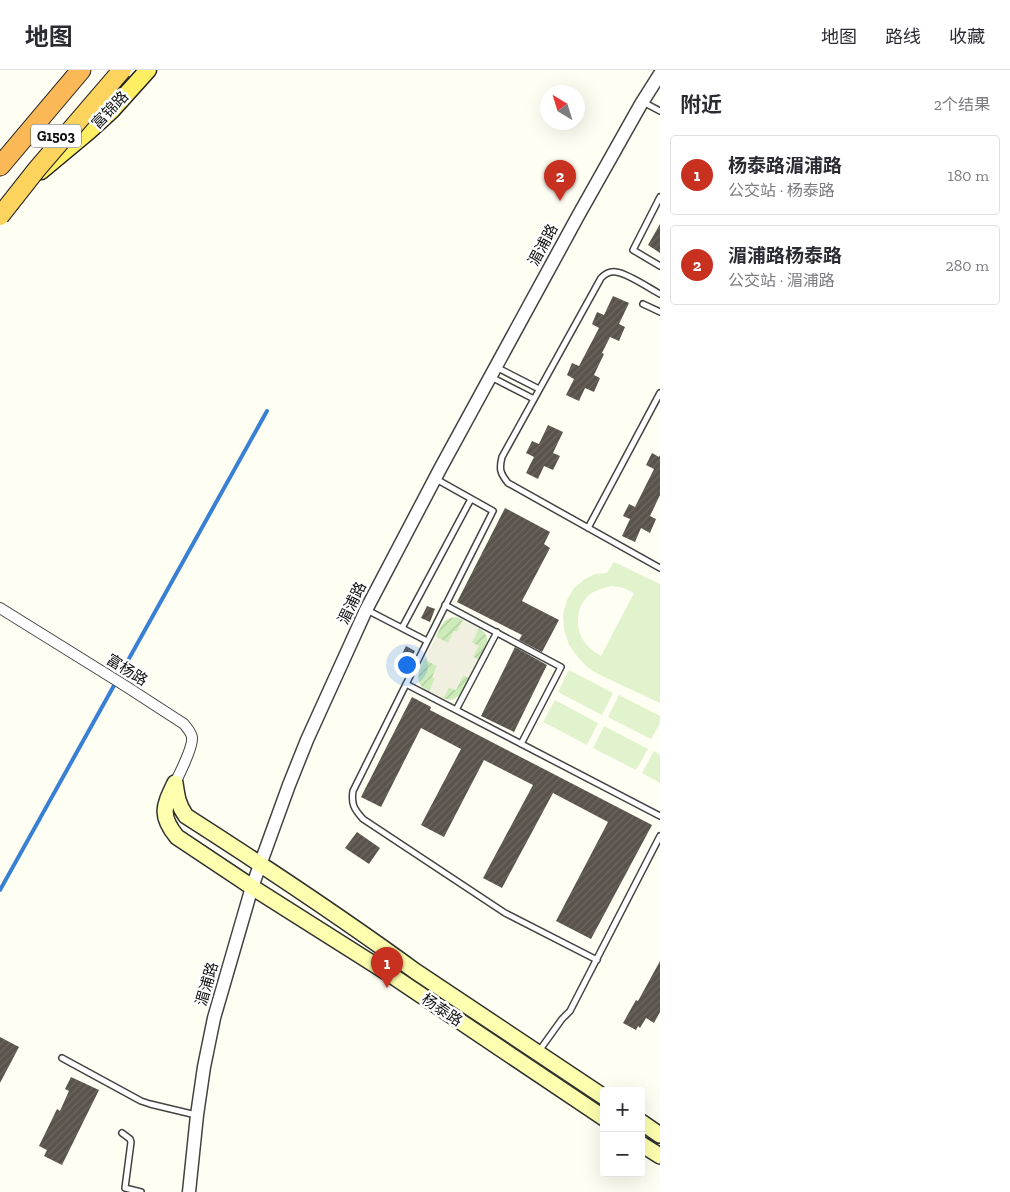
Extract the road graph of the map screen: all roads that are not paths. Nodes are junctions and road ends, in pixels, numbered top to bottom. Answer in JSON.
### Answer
{"nodes":[{"id":1,"x":81,"y":70,"type":"edge"},
{"id":2,"x":112,"y":70,"type":"edge"},
{"id":3,"x":122,"y":70,"type":"edge"},
{"id":4,"x":148,"y":70,"type":"edge"},
{"id":5,"x":660,"y":74,"type":"edge"},
{"id":6,"x":643,"y":102,"type":"junction"},
{"id":7,"x":660,"y":111,"type":"edge"},
{"id":8,"x":0,"y":166,"type":"edge"},
{"id":9,"x":660,"y":197,"type":"edge"},
{"id":10,"x":0,"y":203,"type":"edge"},
{"id":11,"x":0,"y":216,"type":"edge"},
{"id":12,"x":660,"y":266,"type":"edge"},
{"id":13,"x":660,"y":294,"type":"edge"},
{"id":14,"x":643,"y":304,"type":"dead end"},
{"id":15,"x":660,"y":312,"type":"edge"},
{"id":16,"x":493,"y":372,"type":"junction"},
{"id":17,"x":539,"y":389,"type":"junction"},
{"id":18,"x":660,"y":393,"type":"edge"},
{"id":19,"x":534,"y":399,"type":"junction"},
{"id":20,"x":435,"y":479,"type":"junction"},
{"id":21,"x":470,"y":499,"type":"junction"},
{"id":22,"x":588,"y":528,"type":"junction"},
{"id":23,"x":660,"y":568,"type":"edge"},
{"id":24,"x":445,"y":605,"type":"junction"},
{"id":25,"x":0,"y":608,"type":"edge"},
{"id":26,"x":366,"y":610,"type":"junction"},
{"id":27,"x":402,"y":628,"type":"junction"},
{"id":28,"x":497,"y":632,"type":"junction"},
{"id":29,"x":427,"y":641,"type":"junction"},
{"id":30,"x":406,"y":684,"type":"junction"},
{"id":31,"x":456,"y":710,"type":"junction"},
{"id":32,"x":521,"y":744,"type":"junction"},
{"id":33,"x":176,"y":783,"type":"junction"},
{"id":34,"x":660,"y":816,"type":"edge"},
{"id":35,"x":660,"y":836,"type":"edge"},
{"id":36,"x":260,"y":864,"type":"junction"},
{"id":37,"x":252,"y":887,"type":"junction"},
{"id":38,"x":596,"y":960,"type":"junction"},
{"id":39,"x":538,"y":1053,"type":"junction"},
{"id":40,"x":62,"y":1058,"type":"dead end"},
{"id":41,"x":600,"y":1094,"type":"edge"},
{"id":42,"x":197,"y":1115,"type":"junction"},
{"id":43,"x":600,"y":1115,"type":"edge"},
{"id":44,"x":645,"y":1125,"type":"edge"},
{"id":45,"x":122,"y":1133,"type":"dead end"},
{"id":46,"x":660,"y":1135,"type":"edge"},
{"id":47,"x":645,"y":1147,"type":"edge"},
{"id":48,"x":660,"y":1156,"type":"edge"},
{"id":49,"x":141,"y":1192,"type":"edge"},
{"id":50,"x":189,"y":1192,"type":"edge"}],
"edges":[{"from":1,"to":8,"type":"highway","number":"G1503"},
{"from":2,"to":10,"type":"highway","number":"G1503"},
{"from":3,"to":11,"type":"highway","bridge":true},
{"from":4,"to":10,"type":"main road","name":"富锦路"},
{"from":5,"to":6,"type":"street","name":"湄浦路"},
{"from":6,"to":7,"type":"lane"},
{"from":6,"to":16,"type":"street","name":"湄浦路"},
{"from":9,"to":12,"type":"lane"},
{"from":13,"to":17,"type":"lane"},
{"from":14,"to":15,"type":"lane"},
{"from":16,"to":17,"type":"lane"},
{"from":16,"to":19,"type":"lane"},
{"from":16,"to":20,"type":"street","name":"湄浦路"},
{"from":17,"to":19,"type":"lane"},
{"from":18,"to":22,"type":"lane"},
{"from":19,"to":22,"type":"lane"},
{"from":20,"to":21,"type":"lane"},
{"from":20,"to":26,"type":"street","name":"湄浦路"},
{"from":21,"to":24,"type":"lane"},
{"from":21,"to":27,"type":"lane"},
{"from":22,"to":23,"type":"lane"},
{"from":24,"to":28,"type":"lane"},
{"from":24,"to":29,"type":"lane"},
{"from":25,"to":33,"type":"street","name":"富杨路"},
{"from":26,"to":27,"type":"lane"},
{"from":26,"to":36,"type":"street","name":"湄浦路"},
{"from":27,"to":29,"type":"lane"},
{"from":28,"to":31,"type":"lane"},
{"from":28,"to":32,"type":"lane"},
{"from":29,"to":30,"type":"lane"},
{"from":30,"to":31,"type":"lane"},
{"from":30,"to":38,"type":"lane"},
{"from":31,"to":32,"type":"lane"},
{"from":32,"to":34,"type":"lane"},
{"from":33,"to":36,"type":"main road","name":"杨泰路"},
{"from":33,"to":37,"type":"main road","name":"杨泰路"},
{"from":35,"to":38,"type":"lane"},
{"from":36,"to":37,"type":"street","name":"湄浦路"},
{"from":36,"to":39,"type":"main road","name":"杨泰路"},
{"from":37,"to":42,"type":"street","name":"湄浦路"},
{"from":37,"to":43,"type":"main road","name":"杨泰路"},
{"from":38,"to":39,"type":"lane"},
{"from":39,"to":41,"type":"main road","name":"杨泰路"},
{"from":40,"to":42,"type":"lane"},
{"from":42,"to":50,"type":"street","name":"湄浦路"},
{"from":44,"to":46,"type":"main road"},
{"from":45,"to":49,"type":"lane"},
{"from":47,"to":48,"type":"main road"}]}
